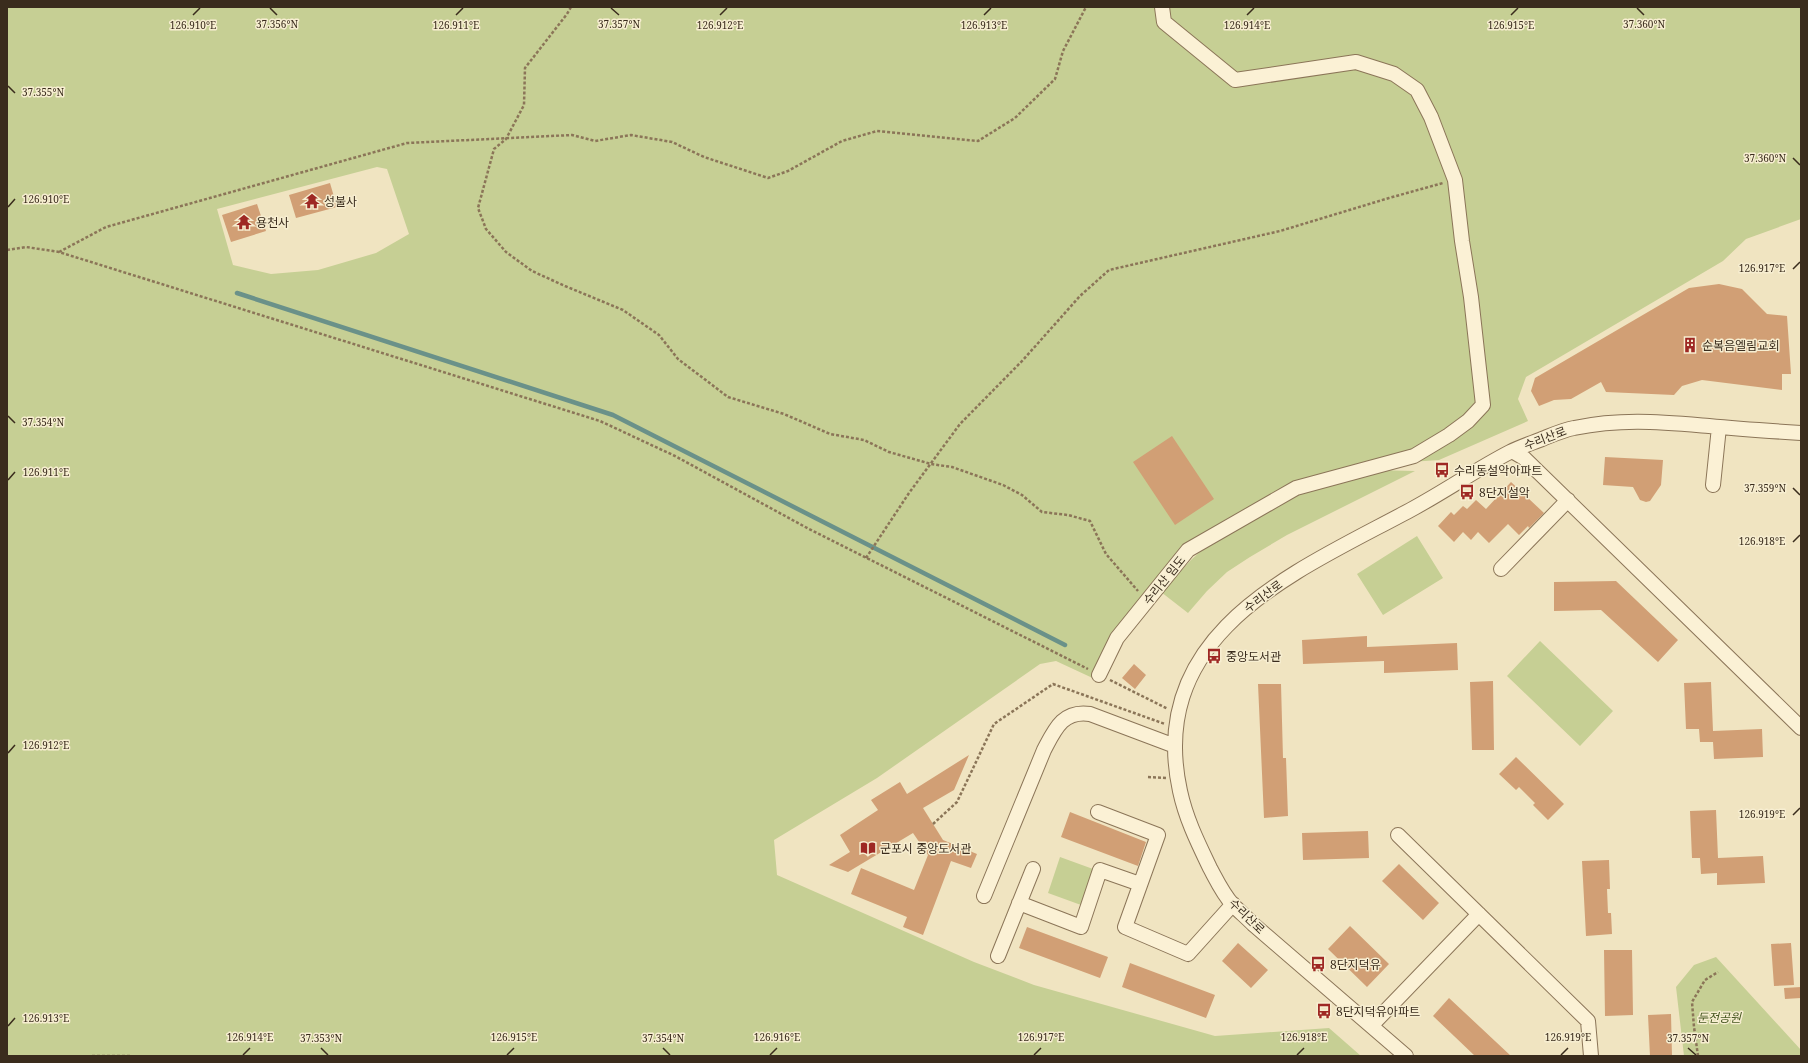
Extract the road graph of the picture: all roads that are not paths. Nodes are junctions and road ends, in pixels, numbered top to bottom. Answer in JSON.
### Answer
{"nodes":[{"id":1,"x":1162,"y":7,"type":"edge"},
{"id":2,"x":1720,"y":427,"type":"junction"},
{"id":3,"x":1801,"y":433,"type":"edge"},
{"id":4,"x":1512,"y":451,"type":"junction"},
{"id":5,"x":1713,"y":485,"type":"dead end"},
{"id":6,"x":1568,"y":500,"type":"junction"},
{"id":7,"x":1501,"y":569,"type":"dead end"},
{"id":8,"x":1099,"y":675,"type":"road end"},
{"id":9,"x":1801,"y":728,"type":"edge"},
{"id":10,"x":1174,"y":746,"type":"junction"},
{"id":11,"x":1098,"y":812,"type":"dead end"},
{"id":12,"x":1398,"y":835,"type":"dead end"},
{"id":13,"x":1033,"y":869,"type":"dead end"},
{"id":14,"x":1140,"y":884,"type":"junction"},
{"id":15,"x":984,"y":896,"type":"dead end"},
{"id":16,"x":1019,"y":903,"type":"junction"},
{"id":17,"x":1233,"y":904,"type":"junction"},
{"id":18,"x":1479,"y":914,"type":"junction"},
{"id":19,"x":998,"y":956,"type":"dead end"},
{"id":20,"x":1372,"y":1026,"type":"junction"},
{"id":21,"x":1406,"y":1056,"type":"edge"},
{"id":22,"x":1591,"y":1056,"type":"edge"}],
"edges":[{"from":1,"to":8,"type":"street","name":"수리산 임도"},
{"from":2,"to":3,"type":"street","name":"수리산로"},
{"from":2,"to":4,"type":"street","name":"수리산로"},
{"from":2,"to":5,"type":"street"},
{"from":4,"to":6,"type":"street"},
{"from":4,"to":10,"type":"street","name":"수리산로"},
{"from":6,"to":7,"type":"street"},
{"from":6,"to":9,"type":"street"},
{"from":10,"to":15,"type":"street"},
{"from":10,"to":17,"type":"street","name":"수리산로"},
{"from":11,"to":14,"type":"street"},
{"from":12,"to":18,"type":"street"},
{"from":13,"to":16,"type":"street"},
{"from":14,"to":16,"type":"street"},
{"from":14,"to":17,"type":"street"},
{"from":16,"to":19,"type":"street"},
{"from":17,"to":20,"type":"street","name":"수리산로"},
{"from":18,"to":20,"type":"street"},
{"from":18,"to":22,"type":"street"},
{"from":20,"to":21,"type":"street","name":"수리산로"}]}
